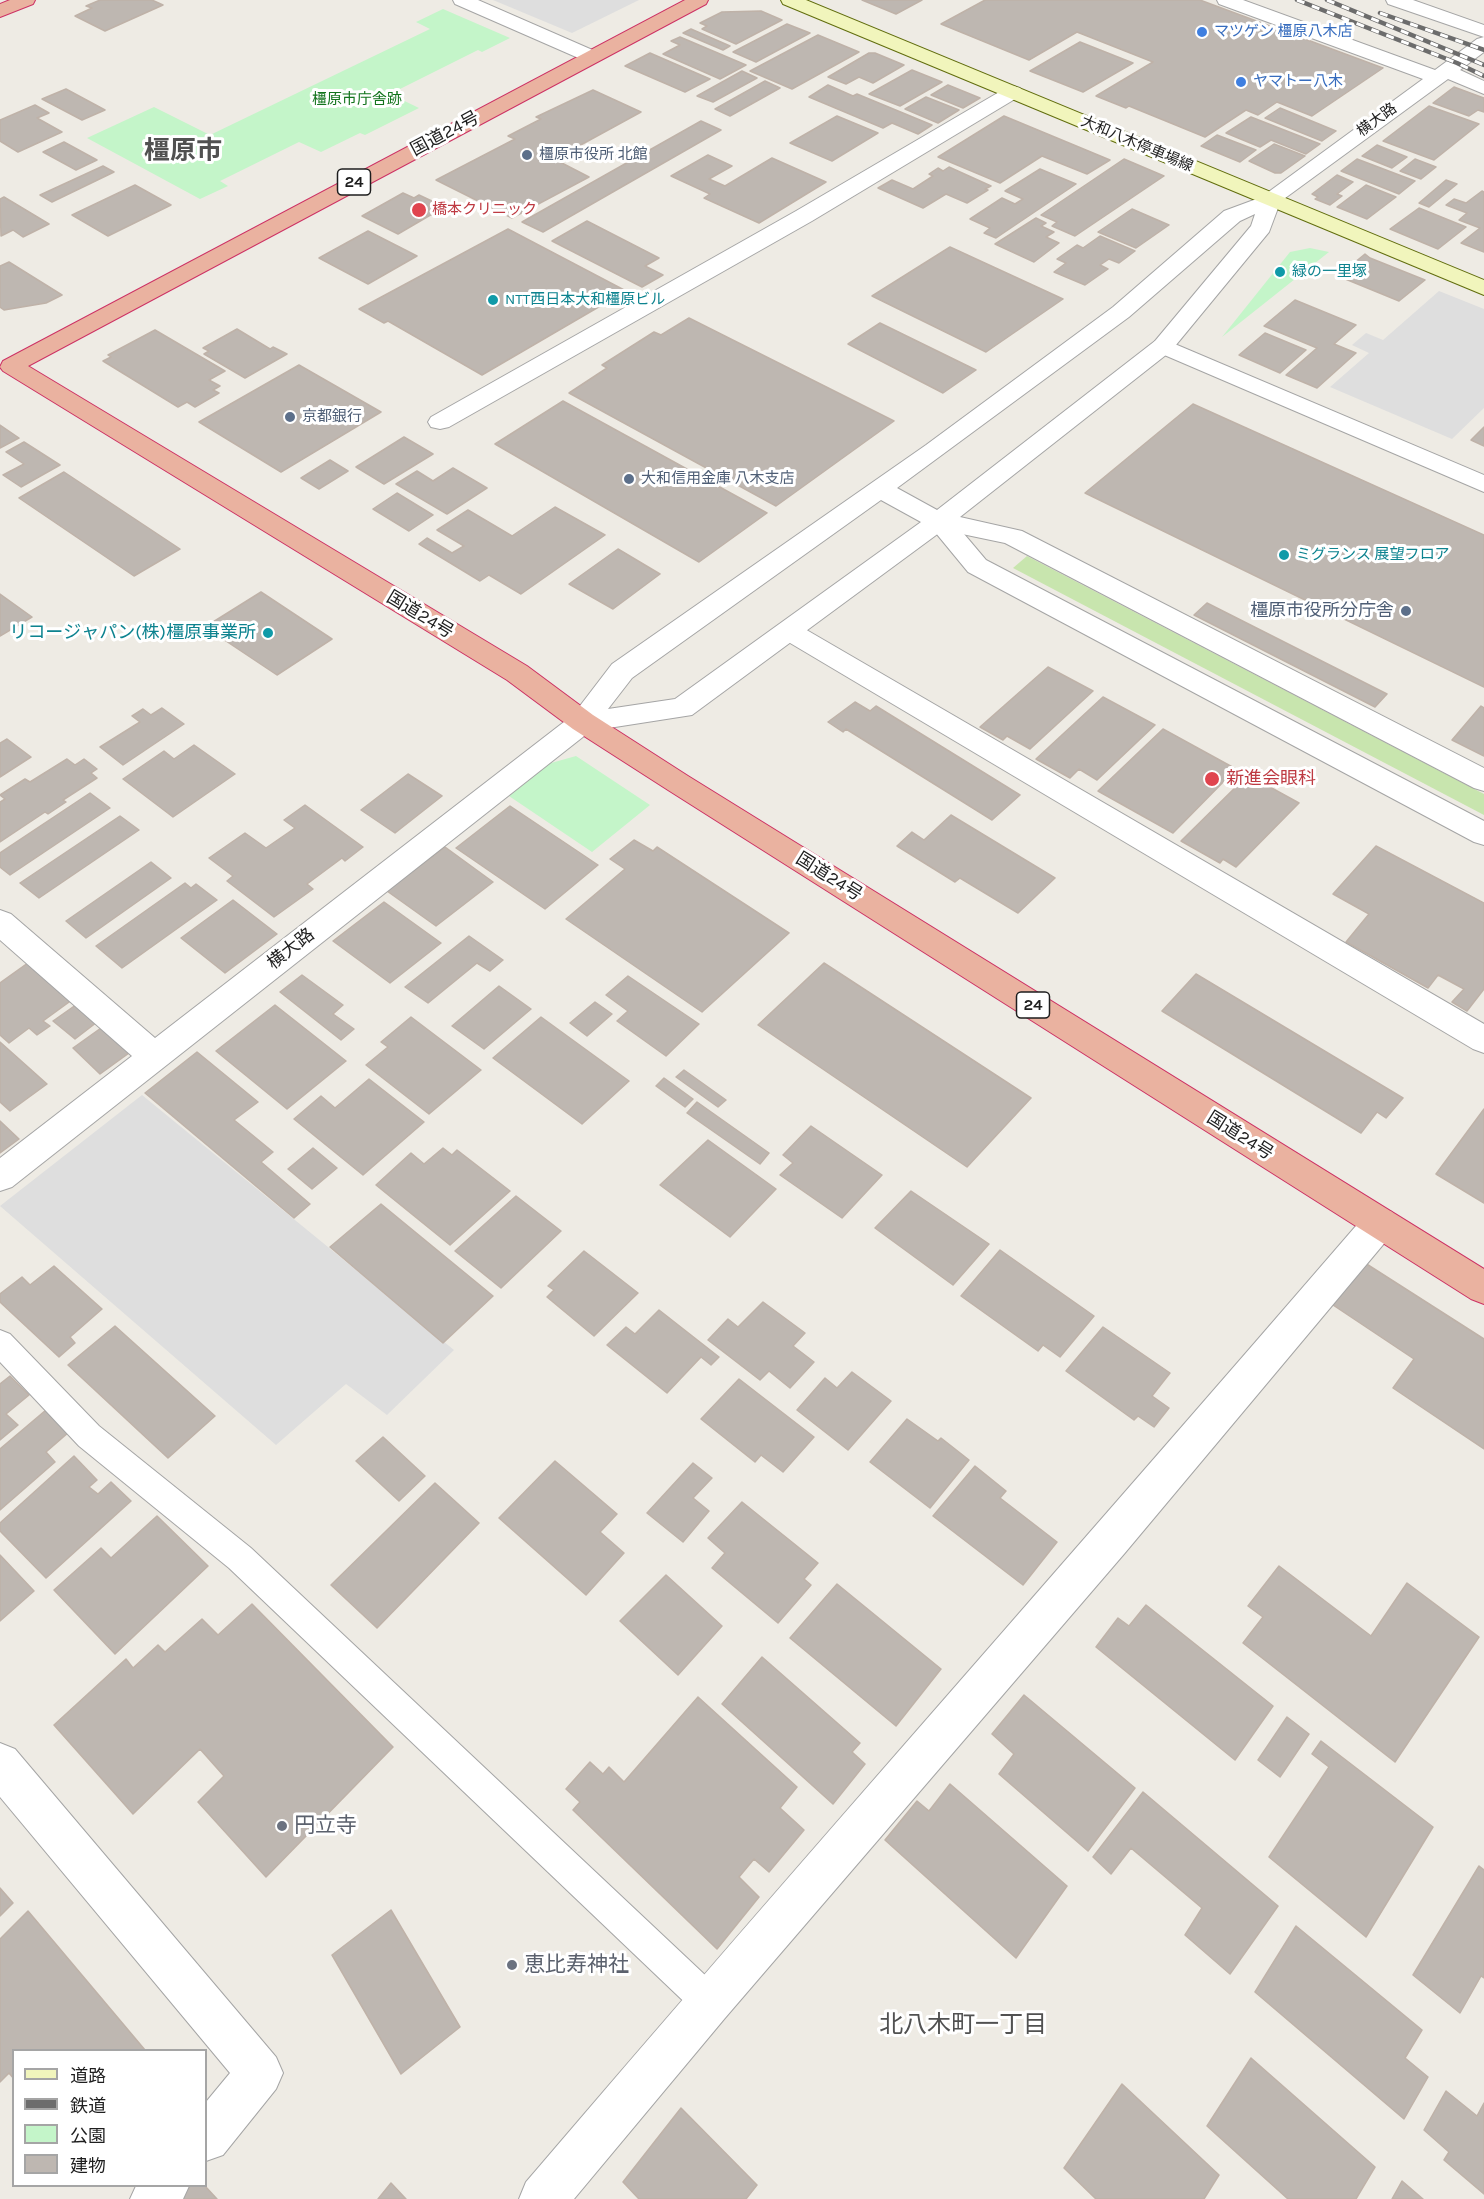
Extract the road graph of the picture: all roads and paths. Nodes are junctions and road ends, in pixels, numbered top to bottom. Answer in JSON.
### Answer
{"nodes":[{"id":1,"x":26,"y":0,"type":"edge"},
{"id":2,"x":462,"y":0,"type":"edge"},
{"id":3,"x":699,"y":0,"type":"edge"},
{"id":4,"x":790,"y":0,"type":"edge"},
{"id":5,"x":1226,"y":0,"type":"edge"},
{"id":6,"x":1395,"y":0,"type":"edge"},
{"id":7,"x":0,"y":11,"type":"edge"},
{"id":8,"x":1484,"y":31,"type":"edge"},
{"id":9,"x":1484,"y":43,"type":"edge"},
{"id":10,"x":590,"y":56,"type":"junction"},
{"id":11,"x":1442,"y":74,"type":"junction"},
{"id":12,"x":1484,"y":88,"type":"edge"},
{"id":13,"x":1013,"y":92,"type":"junction"},
{"id":14,"x":1270,"y":200,"type":"junction"},
{"id":15,"x":1484,"y":288,"type":"edge"},
{"id":16,"x":1162,"y":346,"type":"junction"},
{"id":17,"x":5,"y":363,"type":"edge"},
{"id":18,"x":440,"y":422,"type":"dead end"},
{"id":19,"x":1484,"y":484,"type":"edge"},
{"id":20,"x":880,"y":489,"type":"junction"},
{"id":21,"x":939,"y":521,"type":"junction"},
{"id":22,"x":789,"y":631,"type":"junction"},
{"id":23,"x":583,"y":722,"type":"junction"},
{"id":24,"x":1484,"y":781,"type":"edge"},
{"id":25,"x":1484,"y":834,"type":"edge"},
{"id":26,"x":0,"y":922,"type":"edge"},
{"id":27,"x":1484,"y":1040,"type":"edge"},
{"id":28,"x":154,"y":1056,"type":"junction"},
{"id":29,"x":0,"y":1177,"type":"edge"},
{"id":30,"x":1380,"y":1223,"type":"junction"},
{"id":31,"x":1484,"y":1288,"type":"edge"},
{"id":32,"x":0,"y":1343,"type":"edge"},
{"id":33,"x":0,"y":1764,"type":"edge"},
{"id":34,"x":709,"y":2002,"type":"junction"},
{"id":35,"x":207,"y":2137,"type":"edge"},
{"id":36,"x":164,"y":2187,"type":"edge"},
{"id":37,"x":154,"y":2199,"type":"edge"},
{"id":38,"x":543,"y":2199,"type":"edge"}],
"edges":[{"from":1,"to":7,"type":"highway"},
{"from":2,"to":10,"type":"street"},
{"from":3,"to":10,"type":"highway","name":"国道24号","number":"24"},
{"from":4,"to":13,"type":"main road","name":"大和八木停車場線"},
{"from":5,"to":11,"type":"street"},
{"from":6,"to":8,"type":"street"},
{"from":9,"to":11,"type":"street","name":"横大路"},
{"from":10,"to":17,"type":"highway","name":"国道24号","number":"24"},
{"from":11,"to":12,"type":"street"},
{"from":11,"to":14,"type":"street","name":"横大路"},
{"from":13,"to":14,"type":"main road","name":"大和八木停車場線"},
{"from":13,"to":18,"type":"street"},
{"from":14,"to":15,"type":"main road","name":"大和八木停車場線"},
{"from":14,"to":16,"type":"street"},
{"from":14,"to":20,"type":"street","name":"横大路"},
{"from":16,"to":19,"type":"street"},
{"from":16,"to":21,"type":"street"},
{"from":17,"to":23,"type":"highway","name":"国道24号","number":"24"},
{"from":20,"to":21,"type":"street"},
{"from":20,"to":23,"type":"street","name":"横大路"},
{"from":21,"to":22,"type":"street"},
{"from":21,"to":24,"type":"street"},
{"from":21,"to":25,"type":"street"},
{"from":22,"to":23,"type":"street"},
{"from":22,"to":27,"type":"street"},
{"from":23,"to":28,"type":"street","name":"横大路"},
{"from":23,"to":30,"type":"highway","name":"国道24号","number":"24"},
{"from":26,"to":28,"type":"street"},
{"from":28,"to":29,"type":"street","name":"横大路"},
{"from":30,"to":31,"type":"highway","name":"国道24号","number":"24"},
{"from":30,"to":34,"type":"street"},
{"from":32,"to":34,"type":"lane"},
{"from":33,"to":35,"type":"street"},
{"from":34,"to":38,"type":"street"},
{"from":36,"to":37,"type":"street"}]}
